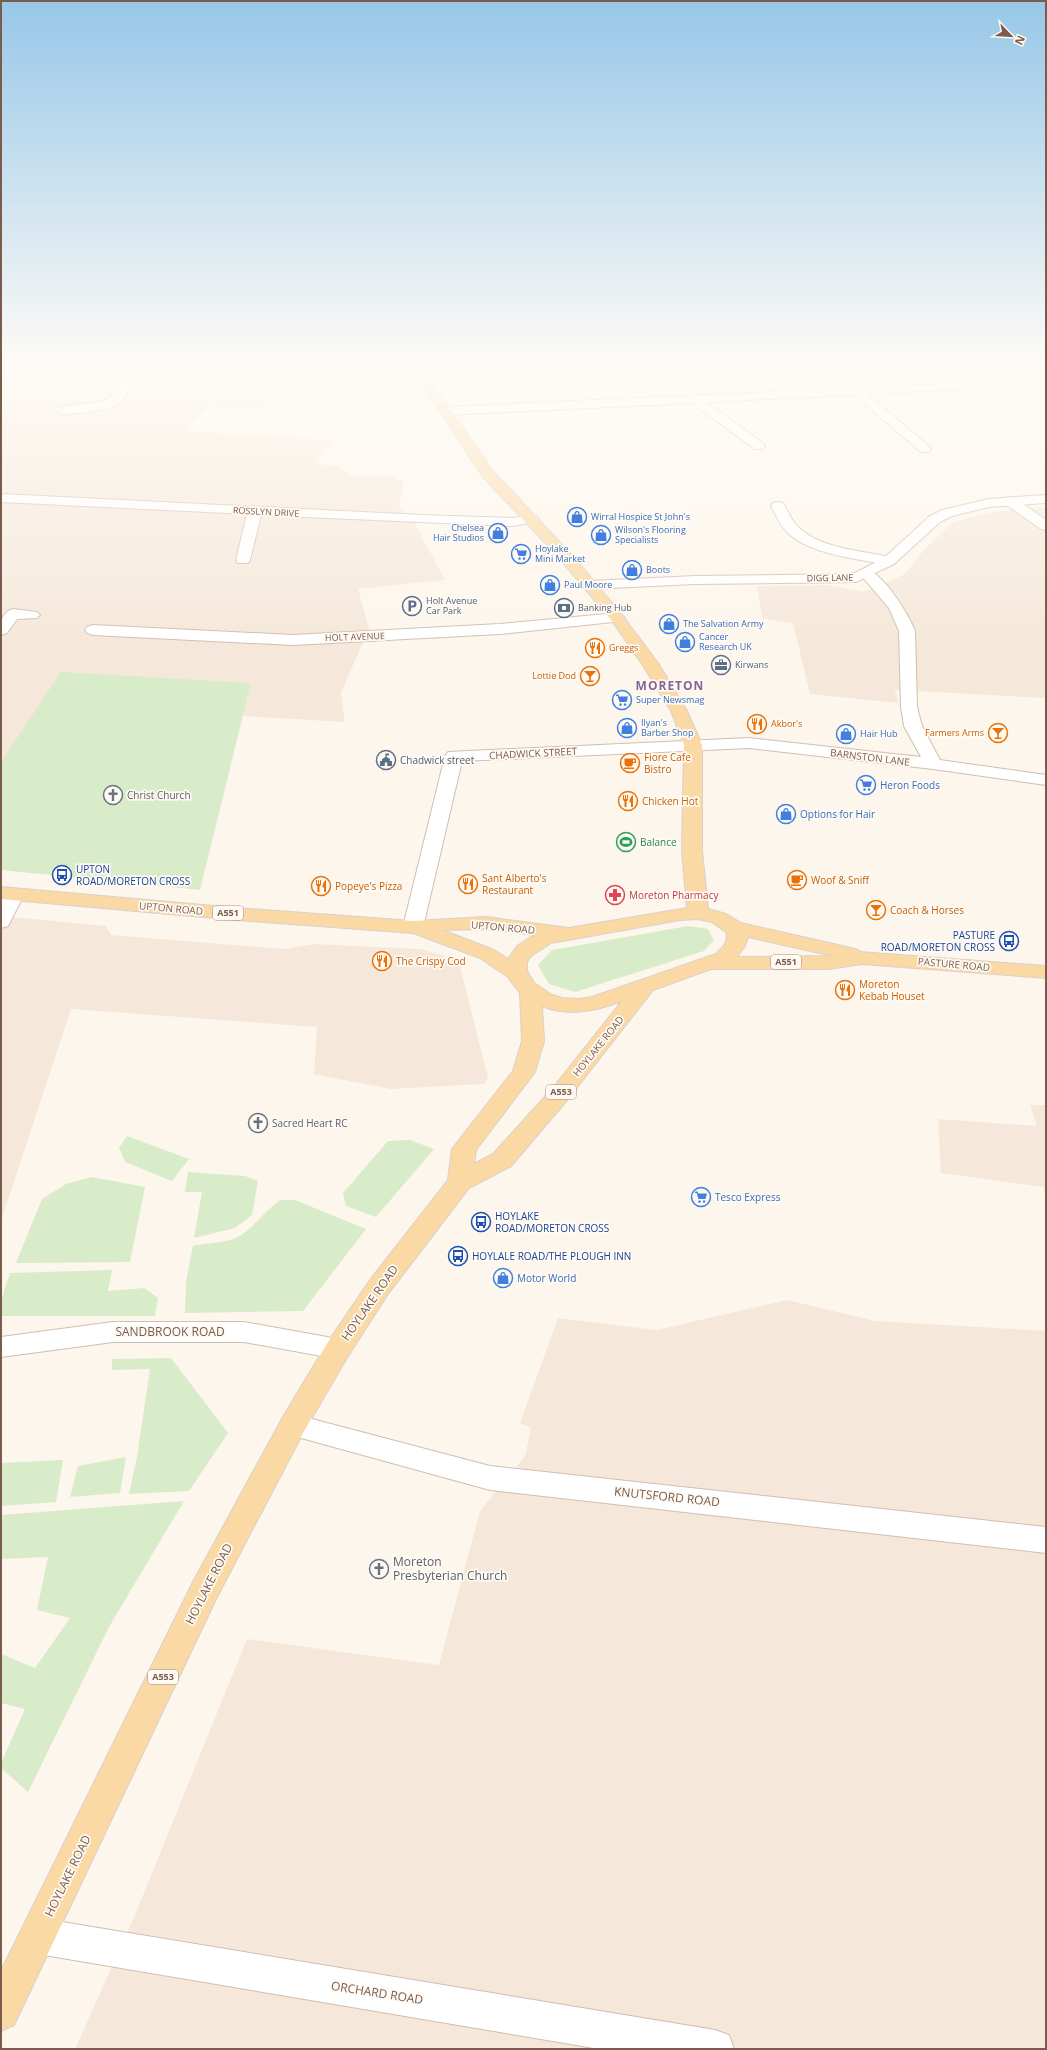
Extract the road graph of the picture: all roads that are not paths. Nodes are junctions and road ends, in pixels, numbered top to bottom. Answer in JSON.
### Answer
{"nodes":[{"id":1,"x":476,"y":457,"type":"edge"},
{"id":2,"x":1,"y":498,"type":"edge"},
{"id":3,"x":1046,"y":499,"type":"edge"},
{"id":4,"x":1010,"y":501,"type":"junction"},
{"id":5,"x":778,"y":506,"type":"dead end"},
{"id":6,"x":255,"y":511,"type":"junction"},
{"id":7,"x":532,"y":519,"type":"junction"},
{"id":8,"x":1046,"y":526,"type":"edge"},
{"id":9,"x":243,"y":560,"type":"dead end"},
{"id":10,"x":889,"y":561,"type":"junction"},
{"id":11,"x":867,"y":574,"type":"junction"},
{"id":12,"x":590,"y":585,"type":"junction"},
{"id":13,"x":32,"y":615,"type":"dead end"},
{"id":14,"x":617,"y":618,"type":"junction"},
{"id":15,"x":1,"y":630,"type":"edge"},
{"id":16,"x":94,"y":630,"type":"dead end"},
{"id":17,"x":693,"y":745,"type":"junction"},
{"id":18,"x":933,"y":764,"type":"junction"},
{"id":19,"x":1046,"y":780,"type":"edge"},
{"id":20,"x":7,"y":894,"type":"edge"},
{"id":21,"x":698,"y":913,"type":"junction"},
{"id":22,"x":1,"y":922,"type":"edge"},
{"id":23,"x":413,"y":927,"type":"junction"},
{"id":24,"x":734,"y":928,"type":"junction"},
{"id":25,"x":570,"y":934,"type":"junction"},
{"id":26,"x":862,"y":958,"type":"junction"},
{"id":27,"x":711,"y":963,"type":"junction"},
{"id":28,"x":1046,"y":972,"type":"edge"},
{"id":29,"x":524,"y":983,"type":"junction"},
{"id":30,"x":646,"y":986,"type":"junction"},
{"id":31,"x":460,"y":1182,"type":"junction"},
{"id":32,"x":1,"y":1347,"type":"edge"},
{"id":33,"x":338,"y":1349,"type":"junction"},
{"id":34,"x":293,"y":1425,"type":"junction"},
{"id":35,"x":1046,"y":1540,"type":"edge"},
{"id":36,"x":38,"y":1936,"type":"junction"},
{"id":37,"x":1,"y":2012,"type":"edge"},
{"id":38,"x":715,"y":2049,"type":"edge"}],
"edges":[{"from":1,"to":7,"type":"main road"},
{"from":2,"to":6,"type":"street","name":"ROSSLYN DRIVE"},
{"from":3,"to":4,"type":"street","name":"DIGG LANE"},
{"from":4,"to":8,"type":"street"},
{"from":4,"to":10,"type":"street","name":"DIGG LANE"},
{"from":5,"to":10,"type":"street"},
{"from":6,"to":7,"type":"street","name":"ROSSLYN DRIVE"},
{"from":6,"to":9,"type":"street"},
{"from":7,"to":12,"type":"main road"},
{"from":10,"to":11,"type":"street","name":"DIGG LANE"},
{"from":11,"to":12,"type":"street","name":"DIGG LANE"},
{"from":11,"to":18,"type":"street"},
{"from":12,"to":14,"type":"main road"},
{"from":13,"to":15,"type":"street"},
{"from":14,"to":16,"type":"street","name":"HOLT AVENUE"},
{"from":14,"to":17,"type":"main road"},
{"from":17,"to":18,"type":"street","name":"BARNSTON LANE"},
{"from":17,"to":21,"type":"main road"},
{"from":17,"to":23,"type":"street","name":"CHADWICK STREET"},
{"from":18,"to":19,"type":"street","name":"BARNSTON LANE"},
{"from":20,"to":22,"type":"street"},
{"from":20,"to":23,"type":"main road","name":"UPTON ROAD","number":"A551"},
{"from":21,"to":24,"type":"main road","name":"PASTURE ROAD"},
{"from":21,"to":25,"type":"main road","name":"PASTURE ROAD"},
{"from":23,"to":25,"type":"main road","name":"UPTON ROAD","number":"A551"},
{"from":23,"to":29,"type":"main road","name":"UPTON ROAD","number":"A551"},
{"from":24,"to":26,"type":"main road","name":"PASTURE ROAD","number":"A551"},
{"from":24,"to":27,"type":"main road"},
{"from":25,"to":29,"type":"main road","name":"PASTURE ROAD"},
{"from":26,"to":27,"type":"main road","name":"PASTURE ROAD","number":"A551"},
{"from":26,"to":28,"type":"main road","name":"PASTURE ROAD","number":"A551"},
{"from":27,"to":30,"type":"main road","name":"UPTON ROAD"},
{"from":29,"to":30,"type":"main road","name":"UPTON ROAD"},
{"from":29,"to":31,"type":"main road"},
{"from":30,"to":31,"type":"main road","name":"HOYLAKE ROAD","number":"A553"},
{"from":31,"to":33,"type":"main road","name":"HOYLAKE ROAD","number":"A553"},
{"from":32,"to":33,"type":"street","name":"SANDBROOK ROAD"},
{"from":33,"to":34,"type":"main road","name":"HOYLAKE ROAD","number":"A553"},
{"from":34,"to":35,"type":"street","name":"KNUTSFORD ROAD"},
{"from":34,"to":36,"type":"main road","name":"HOYLAKE ROAD","number":"A553"},
{"from":36,"to":37,"type":"main road","name":"HOYLAKE ROAD","number":"A553"},
{"from":36,"to":38,"type":"street","name":"ORCHARD ROAD"}]}
